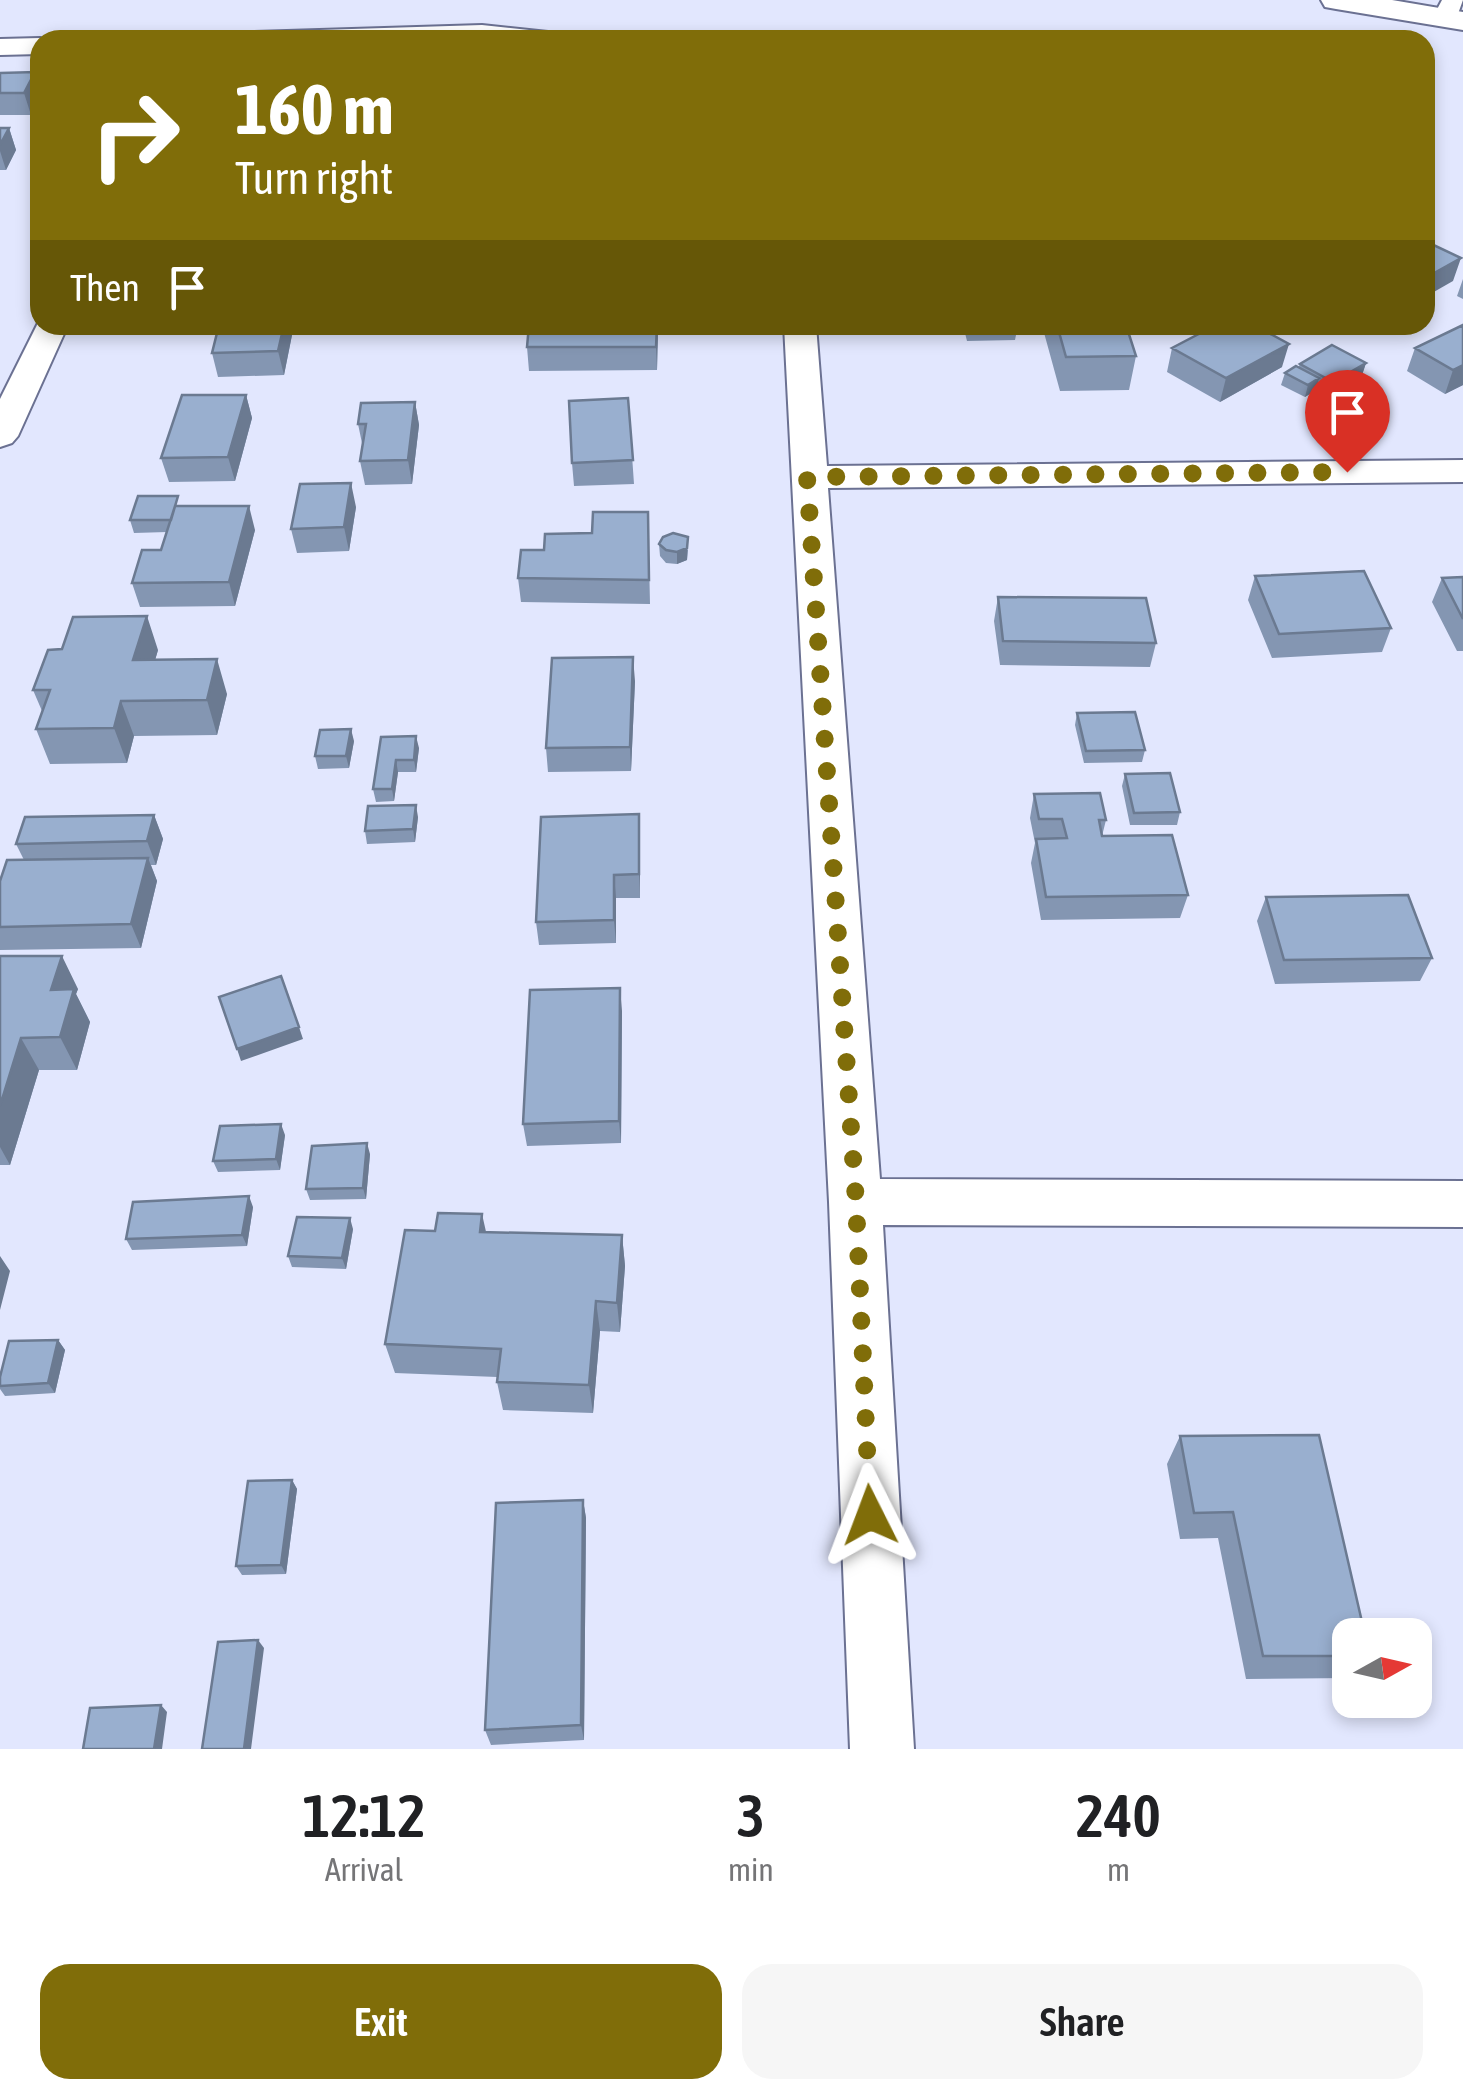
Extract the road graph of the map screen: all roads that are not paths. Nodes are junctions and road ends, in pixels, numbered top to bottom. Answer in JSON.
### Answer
{"nodes":[{"id":1,"x":1336,"y":0,"type":"edge"},
{"id":2,"x":1455,"y":13,"type":"edge"},
{"id":3,"x":0,"y":46,"type":"edge"},
{"id":4,"x":30,"y":46,"type":"edge"},
{"id":5,"x":47,"y":335,"type":"edge"},
{"id":6,"x":800,"y":335,"type":"edge"},
{"id":7,"x":0,"y":436,"type":"edge"},
{"id":8,"x":1463,"y":471,"type":"edge"},
{"id":9,"x":807,"y":477,"type":"junction"},
{"id":10,"x":856,"y":1202,"type":"junction"},
{"id":11,"x":1463,"y":1204,"type":"edge"},
{"id":12,"x":882,"y":1749,"type":"edge"}],
"edges":[{"from":1,"to":2,"type":"highway"},
{"from":3,"to":4,"type":"street"},
{"from":5,"to":7,"type":"street"},
{"from":6,"to":9,"type":"street"},
{"from":8,"to":9,"type":"street"},
{"from":9,"to":10,"type":"street"},
{"from":10,"to":11,"type":"street"},
{"from":10,"to":12,"type":"street"}]}
